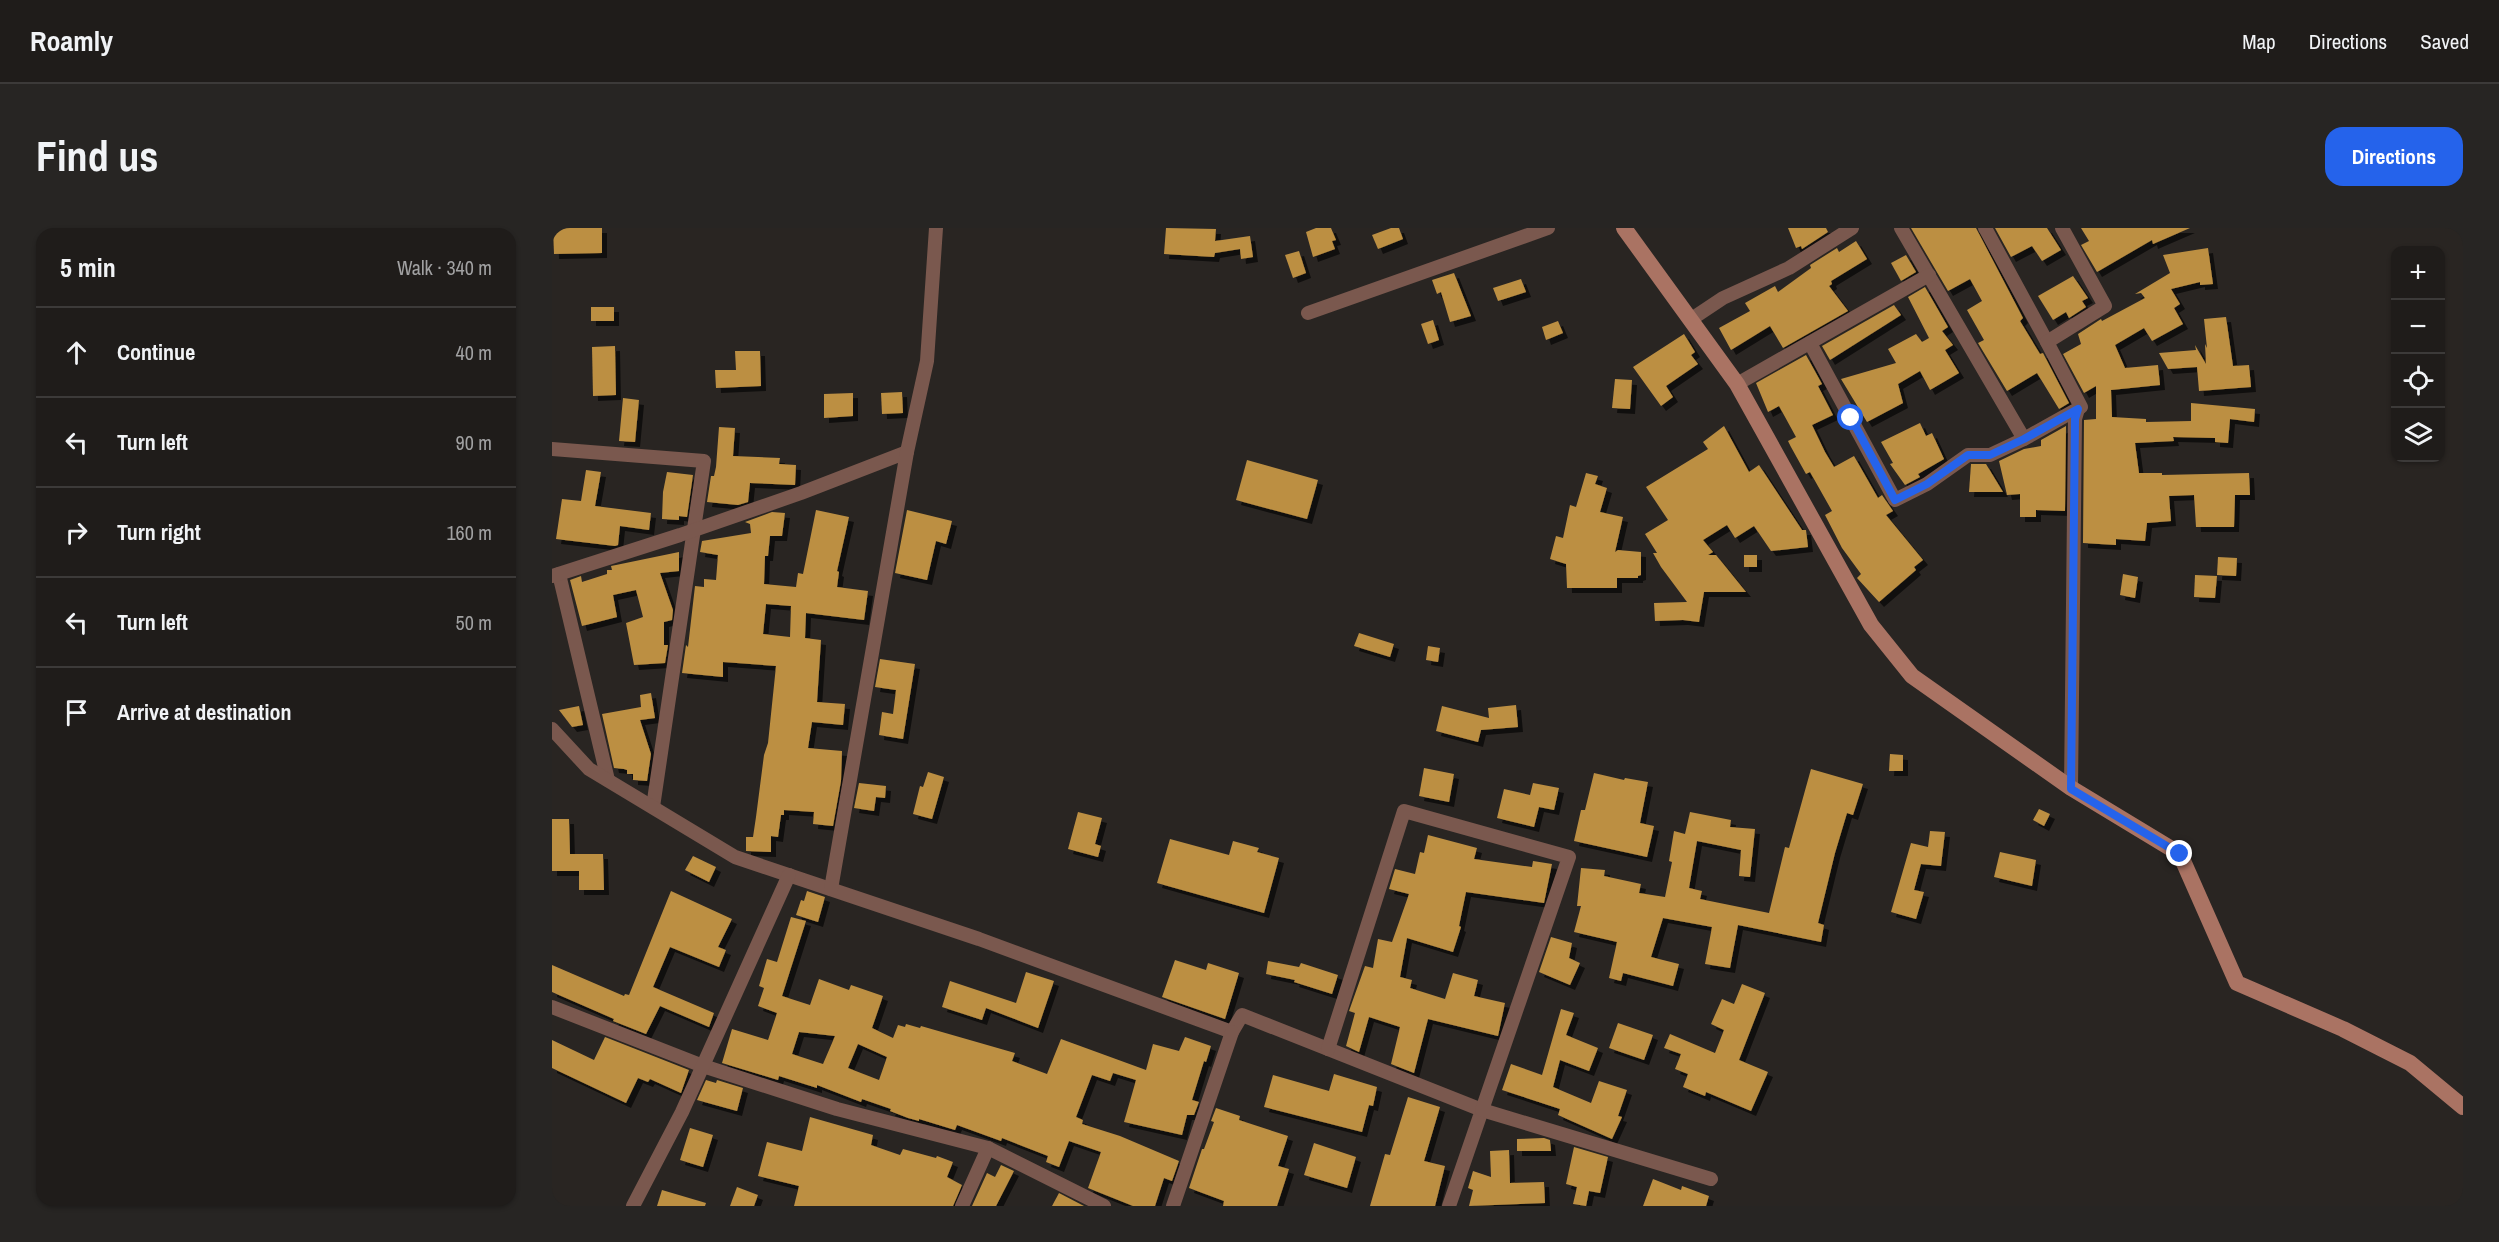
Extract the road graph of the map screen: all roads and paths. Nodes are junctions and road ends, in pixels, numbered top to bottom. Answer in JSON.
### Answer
{"nodes":[{"id":1,"x":936,"y":228,"type":"edge"},
{"id":2,"x":1548,"y":228,"type":"edge"},
{"id":3,"x":1624,"y":228,"type":"edge"},
{"id":4,"x":1852,"y":228,"type":"edge"},
{"id":5,"x":1901,"y":228,"type":"edge"},
{"id":6,"x":1986,"y":228,"type":"edge"},
{"id":7,"x":2062,"y":228,"type":"edge"},
{"id":8,"x":1929,"y":275,"type":"junction"},
{"id":9,"x":1308,"y":313,"type":"dead end"},
{"id":10,"x":1690,"y":320,"type":"junction"},
{"id":11,"x":2047,"y":342,"type":"junction"},
{"id":12,"x":1810,"y":343,"type":"junction"},
{"id":13,"x":1737,"y":384,"type":"junction"},
{"id":14,"x":2078,"y":409,"type":"junction"},
{"id":15,"x":2024,"y":439,"type":"junction"},
{"id":16,"x":552,"y":448,"type":"edge"},
{"id":17,"x":908,"y":452,"type":"junction"},
{"id":18,"x":693,"y":531,"type":"junction"},
{"id":19,"x":555,"y":575,"type":"edge"},
{"id":20,"x":552,"y":729,"type":"edge"},
{"id":21,"x":608,"y":780,"type":"junction"},
{"id":22,"x":2071,"y":789,"type":"junction"},
{"id":23,"x":653,"y":807,"type":"junction"},
{"id":24,"x":789,"y":875,"type":"junction"},
{"id":25,"x":831,"y":889,"type":"junction"},
{"id":26,"x":552,"y":1007,"type":"edge"},
{"id":27,"x":1232,"y":1032,"type":"junction"},
{"id":28,"x":1328,"y":1049,"type":"junction"},
{"id":29,"x":703,"y":1066,"type":"junction"},
{"id":30,"x":2463,"y":1107,"type":"edge"},
{"id":31,"x":1482,"y":1110,"type":"junction"},
{"id":32,"x":988,"y":1148,"type":"junction"},
{"id":33,"x":1711,"y":1179,"type":"dead end"},
{"id":34,"x":633,"y":1206,"type":"edge"},
{"id":35,"x":962,"y":1206,"type":"edge"},
{"id":36,"x":1104,"y":1206,"type":"edge"},
{"id":37,"x":1173,"y":1206,"type":"edge"},
{"id":38,"x":1449,"y":1206,"type":"edge"}],
"edges":[{"from":1,"to":17,"type":"street"},
{"from":2,"to":9,"type":"street"},
{"from":3,"to":10,"type":"main road"},
{"from":4,"to":10,"type":"street"},
{"from":5,"to":8,"type":"street"},
{"from":6,"to":11,"type":"street"},
{"from":7,"to":11,"type":"street"},
{"from":8,"to":12,"type":"street"},
{"from":8,"to":15,"type":"street"},
{"from":10,"to":13,"type":"main road"},
{"from":11,"to":14,"type":"street"},
{"from":12,"to":13,"type":"street"},
{"from":12,"to":15,"type":"street"},
{"from":13,"to":22,"type":"main road"},
{"from":14,"to":15,"type":"street"},
{"from":14,"to":22,"type":"street"},
{"from":16,"to":18,"type":"street"},
{"from":17,"to":18,"type":"street"},
{"from":17,"to":25,"type":"street"},
{"from":18,"to":19,"type":"street"},
{"from":18,"to":23,"type":"street"},
{"from":19,"to":21,"type":"street"},
{"from":20,"to":21,"type":"street"},
{"from":21,"to":23,"type":"street"},
{"from":22,"to":30,"type":"main road"},
{"from":23,"to":24,"type":"street"},
{"from":24,"to":25,"type":"street"},
{"from":24,"to":29,"type":"street"},
{"from":25,"to":27,"type":"street"},
{"from":26,"to":29,"type":"street"},
{"from":27,"to":28,"type":"street"},
{"from":27,"to":37,"type":"street"},
{"from":28,"to":31,"type":"street"},
{"from":28,"to":31,"type":"street"},
{"from":29,"to":32,"type":"street"},
{"from":29,"to":34,"type":"street"},
{"from":31,"to":33,"type":"street"},
{"from":31,"to":38,"type":"street"},
{"from":32,"to":35,"type":"street"},
{"from":32,"to":36,"type":"street"}]}
